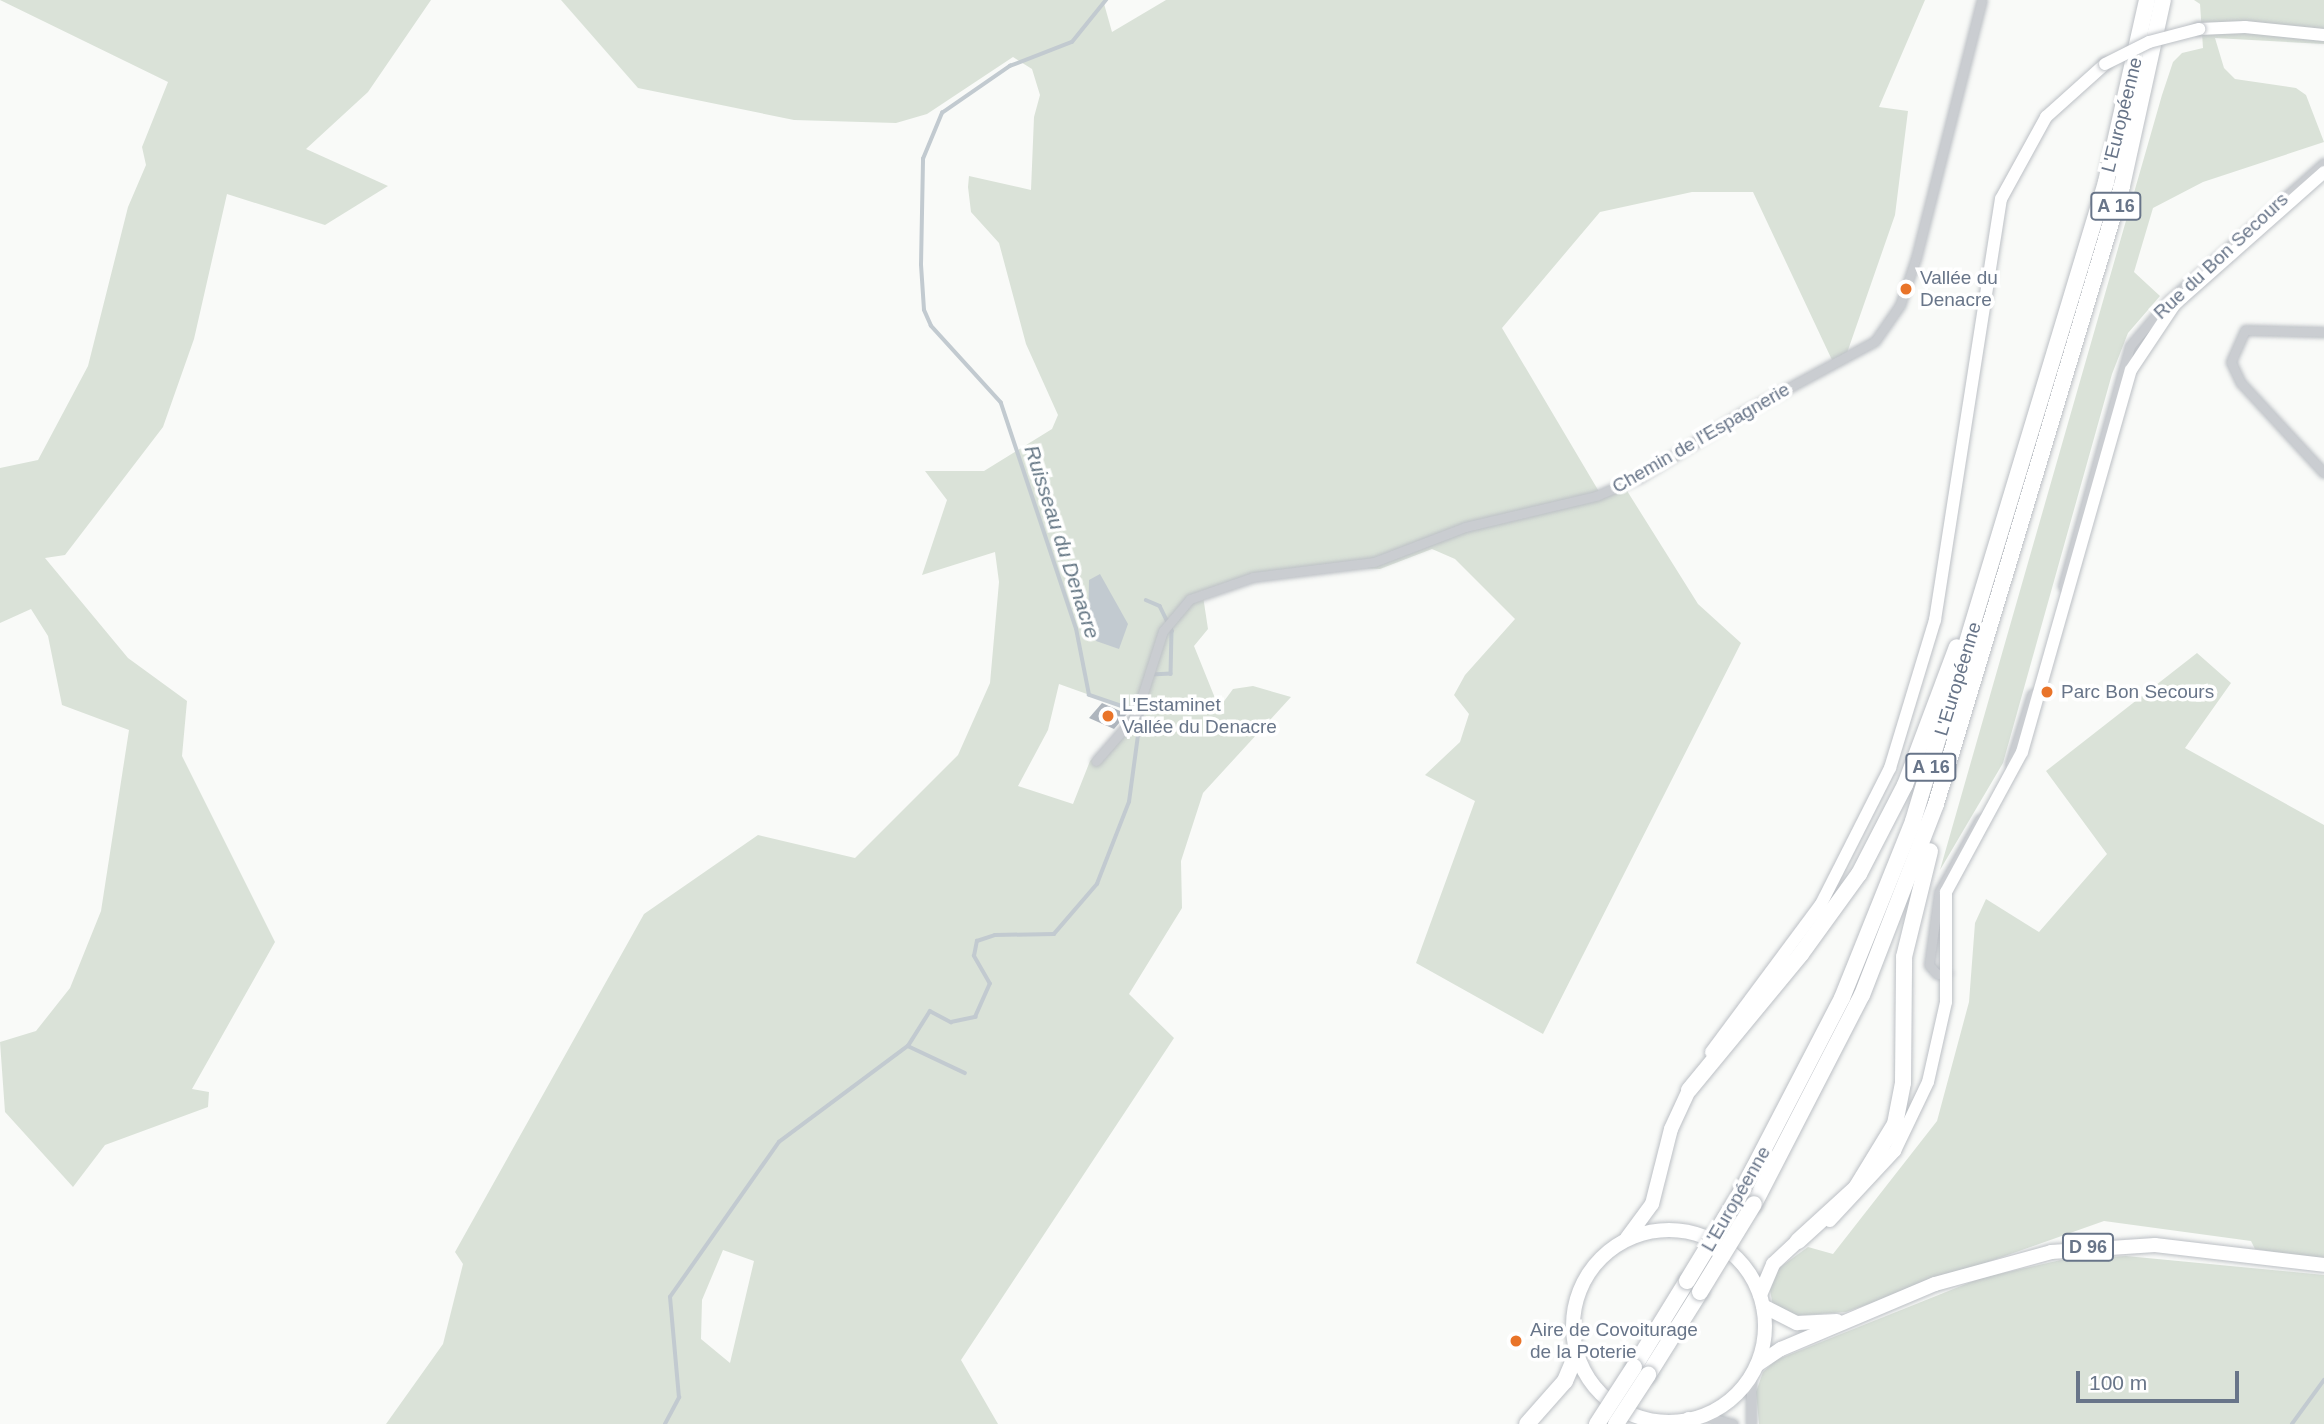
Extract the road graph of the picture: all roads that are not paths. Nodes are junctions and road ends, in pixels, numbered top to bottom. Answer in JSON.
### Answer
{"nodes":[{"id":1,"x":1982,"y":0,"type":"edge"},
{"id":2,"x":2147,"y":0,"type":"edge"},
{"id":3,"x":2164,"y":0,"type":"edge"},
{"id":4,"x":2324,"y":35,"type":"edge"},
{"id":5,"x":2324,"y":163,"type":"edge"},
{"id":6,"x":2324,"y":172,"type":"edge"},
{"id":7,"x":2324,"y":332,"type":"edge"},
{"id":8,"x":2021,"y":466,"type":"junction"},
{"id":9,"x":2324,"y":473,"type":"edge"},
{"id":10,"x":2074,"y":559,"type":"junction"},
{"id":11,"x":2053,"y":633,"type":"junction"},
{"id":12,"x":1096,"y":761,"type":"dead end"},
{"id":13,"x":1936,"y":804,"type":"junction"},
{"id":14,"x":1948,"y":973,"type":"junction"},
{"id":15,"x":1689,"y":1090,"type":"junction"},
{"id":16,"x":1626,"y":1240,"type":"junction"},
{"id":17,"x":1798,"y":1241,"type":"junction"},
{"id":18,"x":2324,"y":1265,"type":"edge"},
{"id":19,"x":1761,"y":1301,"type":"junction"},
{"id":20,"x":1862,"y":1314,"type":"junction"},
{"id":21,"x":1577,"y":1353,"type":"junction"},
{"id":22,"x":1641,"y":1371,"type":"junction"},
{"id":23,"x":1753,"y":1372,"type":"junction"},
{"id":24,"x":1691,"y":1420,"type":"edge"},
{"id":25,"x":1527,"y":1424,"type":"edge"},
{"id":26,"x":1597,"y":1424,"type":"edge"},
{"id":27,"x":1616,"y":1424,"type":"edge"},
{"id":28,"x":1733,"y":1424,"type":"edge"},
{"id":29,"x":1751,"y":1424,"type":"edge"}],
"edges":[{"from":1,"to":12,"type":"street","name":"Chemin de l'Espagnerie"},
{"from":2,"to":8,"type":"highway","name":"L'Européenne","number":"A 16"},
{"from":3,"to":13,"type":"highway","name":"L'Européenne","number":"A 16"},
{"from":4,"to":15,"type":"main road","bridge":true},
{"from":5,"to":10,"type":"street","name":"Rue du Bon Secours"},
{"from":6,"to":10,"type":"main road","name":"Rue du Bon Secours"},
{"from":7,"to":9,"type":"street"},
{"from":8,"to":15,"type":"highway"},
{"from":8,"to":22,"type":"highway","name":"L'Européenne","number":"A 16","bridge":true},
{"from":10,"to":11,"type":"main road","name":"Rue du Bon Secours"},
{"from":11,"to":14,"type":"main road","name":"Rue du Bon Secours"},
{"from":11,"to":14,"type":"street","name":"Rue du Bon Secours"},
{"from":13,"to":17,"type":"highway"},
{"from":13,"to":22,"type":"highway","name":"L'Européenne","number":"A 16","bridge":true},
{"from":14,"to":17,"type":"main road","name":"Rue du Bon Secours"},
{"from":15,"to":16,"type":"main road"},
{"from":16,"to":19,"type":"main road"},
{"from":16,"to":21,"type":"main road"},
{"from":17,"to":19,"type":"main road"},
{"from":18,"to":20,"type":"main road","number":"D 96"},
{"from":19,"to":20,"type":"main road","number":"D 96"},
{"from":19,"to":23,"type":"main road"},
{"from":20,"to":23,"type":"main road","number":"D 96"},
{"from":21,"to":24,"type":"main road"},
{"from":21,"to":25,"type":"highway"},
{"from":22,"to":26,"type":"highway","name":"L'Européenne","number":"A 16","bridge":true},
{"from":22,"to":27,"type":"highway","name":"L'Européenne","number":"A 16","bridge":true},
{"from":23,"to":24,"type":"main road"},
{"from":23,"to":29,"type":"street"},
{"from":24,"to":28,"type":"street"}]}
